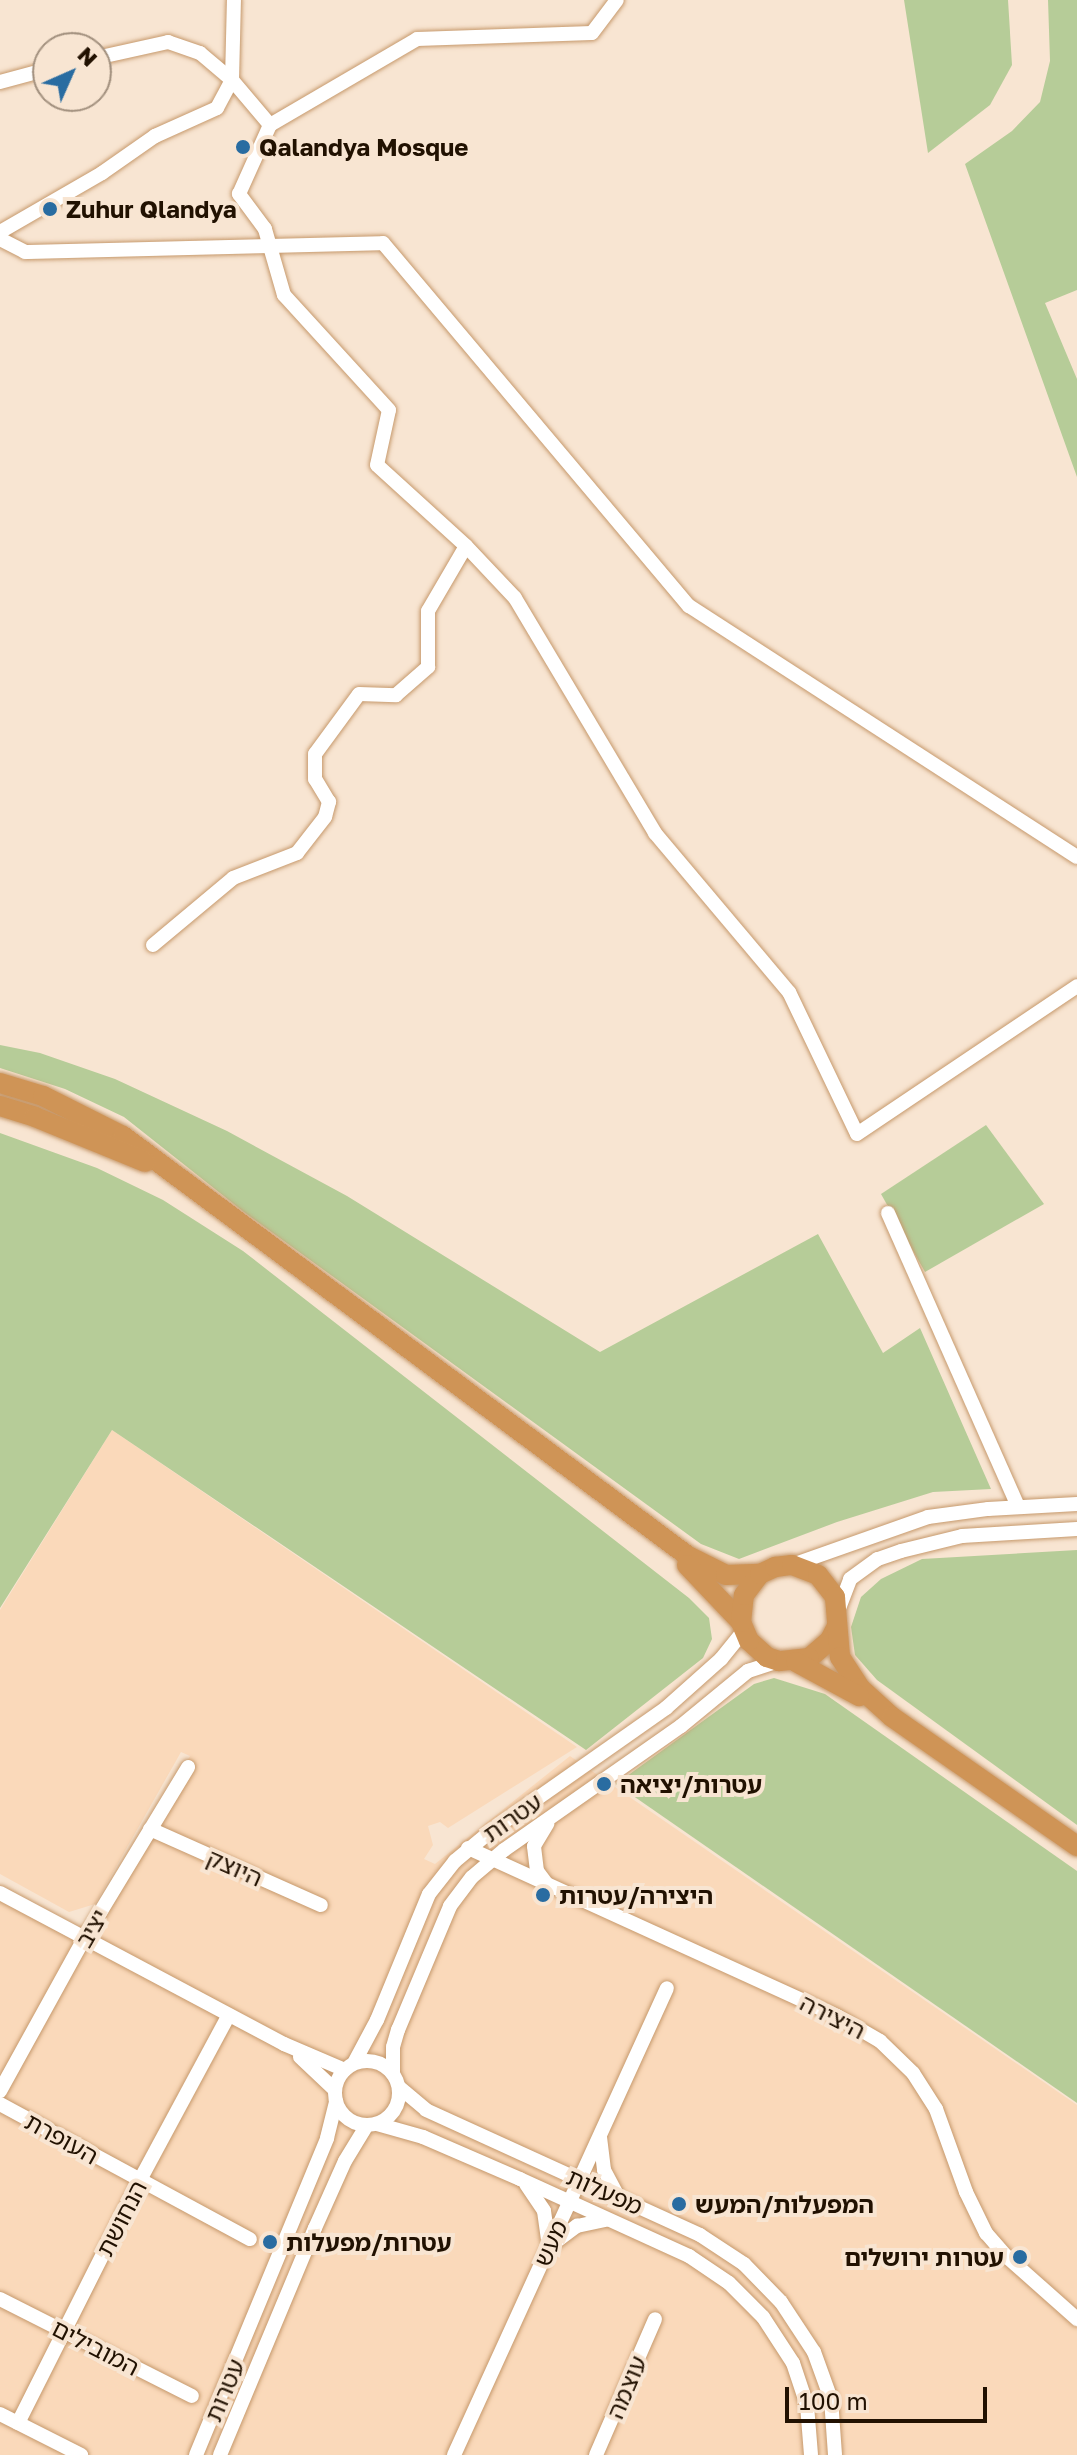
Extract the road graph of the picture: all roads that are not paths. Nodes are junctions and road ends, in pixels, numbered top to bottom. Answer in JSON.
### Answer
{"nodes":[{"id":1,"x":234,"y":0,"type":"edge"},
{"id":2,"x":617,"y":0,"type":"edge"},
{"id":3,"x":112,"y":54,"type":"edge"},
{"id":4,"x":32,"y":73,"type":"edge"},
{"id":5,"x":232,"y":80,"type":"junction"},
{"id":6,"x":0,"y":82,"type":"edge"},
{"id":7,"x":270,"y":125,"type":"junction"},
{"id":8,"x":0,"y":232,"type":"edge"},
{"id":9,"x":0,"y":239,"type":"edge"},
{"id":10,"x":271,"y":247,"type":"junction"},
{"id":11,"x":466,"y":546,"type":"junction"},
{"id":12,"x":1077,"y":857,"type":"edge"},
{"id":13,"x":153,"y":945,"type":"dead end"},
{"id":14,"x":1077,"y":986,"type":"edge"},
{"id":15,"x":0,"y":1083,"type":"edge"},
{"id":16,"x":0,"y":1106,"type":"edge"},
{"id":17,"x":206,"y":1200,"type":"junction"},
{"id":18,"x":888,"y":1213,"type":"dead end"},
{"id":19,"x":1077,"y":1504,"type":"edge"},
{"id":20,"x":1018,"y":1507,"type":"junction"},
{"id":21,"x":1077,"y":1529,"type":"edge"},
{"id":22,"x":655,"y":1534,"type":"junction"},
{"id":23,"x":792,"y":1565,"type":"junction"},
{"id":24,"x":760,"y":1574,"type":"junction"},
{"id":25,"x":837,"y":1619,"type":"junction"},
{"id":26,"x":742,"y":1626,"type":"junction"},
{"id":27,"x":787,"y":1662,"type":"junction"},
{"id":28,"x":892,"y":1717,"type":"junction"},
{"id":29,"x":188,"y":1767,"type":"dead end"},
{"id":30,"x":553,"y":1816,"type":"junction"},
{"id":31,"x":150,"y":1829,"type":"junction"},
{"id":32,"x":1077,"y":1846,"type":"edge"},
{"id":33,"x":468,"y":1848,"type":"junction"},
{"id":34,"x":492,"y":1859,"type":"junction"},
{"id":35,"x":546,"y":1884,"type":"junction"},
{"id":36,"x":0,"y":1893,"type":"edge"},
{"id":37,"x":321,"y":1905,"type":"dead end"},
{"id":38,"x":84,"y":1939,"type":"junction"},
{"id":39,"x":667,"y":1988,"type":"dead end"},
{"id":40,"x":229,"y":2015,"type":"junction"},
{"id":41,"x":284,"y":2044,"type":"junction"},
{"id":42,"x":350,"y":2066,"type":"junction"},
{"id":43,"x":396,"y":2080,"type":"junction"},
{"id":44,"x":0,"y":2091,"type":"edge"},
{"id":45,"x":336,"y":2096,"type":"junction"},
{"id":46,"x":0,"y":2104,"type":"edge"},
{"id":47,"x":372,"y":2125,"type":"junction"},
{"id":48,"x":599,"y":2133,"type":"junction"},
{"id":49,"x":520,"y":2179,"type":"junction"},
{"id":50,"x":578,"y":2179,"type":"junction"},
{"id":51,"x":140,"y":2180,"type":"junction"},
{"id":52,"x":618,"y":2197,"type":"junction"},
{"id":53,"x":568,"y":2201,"type":"junction"},
{"id":54,"x":610,"y":2219,"type":"junction"},
{"id":55,"x":250,"y":2239,"type":"dead end"},
{"id":56,"x":547,"y":2249,"type":"junction"},
{"id":57,"x":0,"y":2299,"type":"edge"},
{"id":58,"x":655,"y":2319,"type":"dead end"},
{"id":59,"x":1077,"y":2319,"type":"edge"},
{"id":60,"x":64,"y":2331,"type":"junction"},
{"id":61,"x":192,"y":2396,"type":"dead end"},
{"id":62,"x":0,"y":2414,"type":"edge"},
{"id":63,"x":18,"y":2423,"type":"junction"},
{"id":64,"x":81,"y":2455,"type":"edge"},
{"id":65,"x":196,"y":2455,"type":"edge"},
{"id":66,"x":220,"y":2455,"type":"edge"},
{"id":67,"x":454,"y":2455,"type":"edge"},
{"id":68,"x":596,"y":2455,"type":"edge"},
{"id":69,"x":811,"y":2455,"type":"edge"},
{"id":70,"x":835,"y":2455,"type":"edge"}],
"edges":[{"from":1,"to":5,"type":"street"},
{"from":2,"to":7,"type":"street"},
{"from":3,"to":5,"type":"street"},
{"from":4,"to":6,"type":"street"},
{"from":5,"to":7,"type":"street"},
{"from":5,"to":8,"type":"street"},
{"from":7,"to":10,"type":"street"},
{"from":9,"to":10,"type":"street"},
{"from":10,"to":11,"type":"street"},
{"from":10,"to":12,"type":"street"},
{"from":11,"to":13,"type":"street"},
{"from":11,"to":14,"type":"street"},
{"from":15,"to":17,"type":"highway"},
{"from":16,"to":17,"type":"highway"},
{"from":17,"to":22,"type":"highway"},
{"from":18,"to":20,"type":"street"},
{"from":19,"to":20,"type":"street"},
{"from":20,"to":23,"type":"street"},
{"from":21,"to":25,"type":"street"},
{"from":22,"to":24,"type":"highway"},
{"from":22,"to":26,"type":"highway"},
{"from":23,"to":24,"type":"highway"},
{"from":23,"to":25,"type":"highway"},
{"from":24,"to":26,"type":"highway"},
{"from":25,"to":27,"type":"highway"},
{"from":25,"to":28,"type":"highway"},
{"from":26,"to":27,"type":"highway"},
{"from":26,"to":33,"type":"street","name":"עטרות"},
{"from":27,"to":28,"type":"highway"},
{"from":27,"to":30,"type":"street","name":"עטרות"},
{"from":28,"to":32,"type":"highway"},
{"from":29,"to":31,"type":"street","name":"יציב"},
{"from":30,"to":34,"type":"street","name":"עטרות"},
{"from":30,"to":35,"type":"street"},
{"from":31,"to":37,"type":"street","name":"היוצק"},
{"from":31,"to":38,"type":"street","name":"יציב"},
{"from":33,"to":34,"type":"street","name":"היצירה"},
{"from":33,"to":42,"type":"street","name":"עטרות"},
{"from":34,"to":35,"type":"street","name":"היצירה"},
{"from":34,"to":43,"type":"street","name":"עטרות"},
{"from":35,"to":59,"type":"street","name":"היצירה"},
{"from":36,"to":38,"type":"street"},
{"from":38,"to":40,"type":"street"},
{"from":38,"to":44,"type":"street","name":"יציב"},
{"from":39,"to":48,"type":"street","name":"מעש"},
{"from":40,"to":41,"type":"street"},
{"from":40,"to":51,"type":"street","name":"הנחושת"},
{"from":41,"to":42,"type":"street"},
{"from":41,"to":45,"type":"street"},
{"from":42,"to":43,"type":"street"},
{"from":42,"to":45,"type":"street"},
{"from":43,"to":47,"type":"street"},
{"from":43,"to":50,"type":"street","name":"מפעלות"},
{"from":45,"to":47,"type":"street"},
{"from":45,"to":65,"type":"street","name":"עטרות"},
{"from":46,"to":51,"type":"street","name":"העופרת"},
{"from":47,"to":49,"type":"street","name":"מפעלות"},
{"from":47,"to":66,"type":"street","name":"עטרות"},
{"from":48,"to":50,"type":"street","name":"מעש"},
{"from":48,"to":52,"type":"street"},
{"from":49,"to":53,"type":"street","name":"מפעלות"},
{"from":49,"to":56,"type":"street"},
{"from":50,"to":52,"type":"street","name":"מפעלות"},
{"from":50,"to":53,"type":"street","name":"מעש"},
{"from":51,"to":55,"type":"street","name":"העופרת"},
{"from":51,"to":60,"type":"street","name":"הנחושת"},
{"from":52,"to":70,"type":"street","name":"מפעלות"},
{"from":53,"to":54,"type":"street","name":"מפעלות"},
{"from":53,"to":56,"type":"street","name":"מעש"},
{"from":54,"to":56,"type":"street"},
{"from":54,"to":69,"type":"street","name":"מפעלות"},
{"from":56,"to":67,"type":"street","name":"מעש"},
{"from":57,"to":60,"type":"street","name":"המובילים"},
{"from":58,"to":68,"type":"street","name":"עוצמה"},
{"from":60,"to":61,"type":"street","name":"המובילים"},
{"from":60,"to":63,"type":"street","name":"הנחושת"},
{"from":62,"to":63,"type":"street"},
{"from":63,"to":64,"type":"street"}]}
